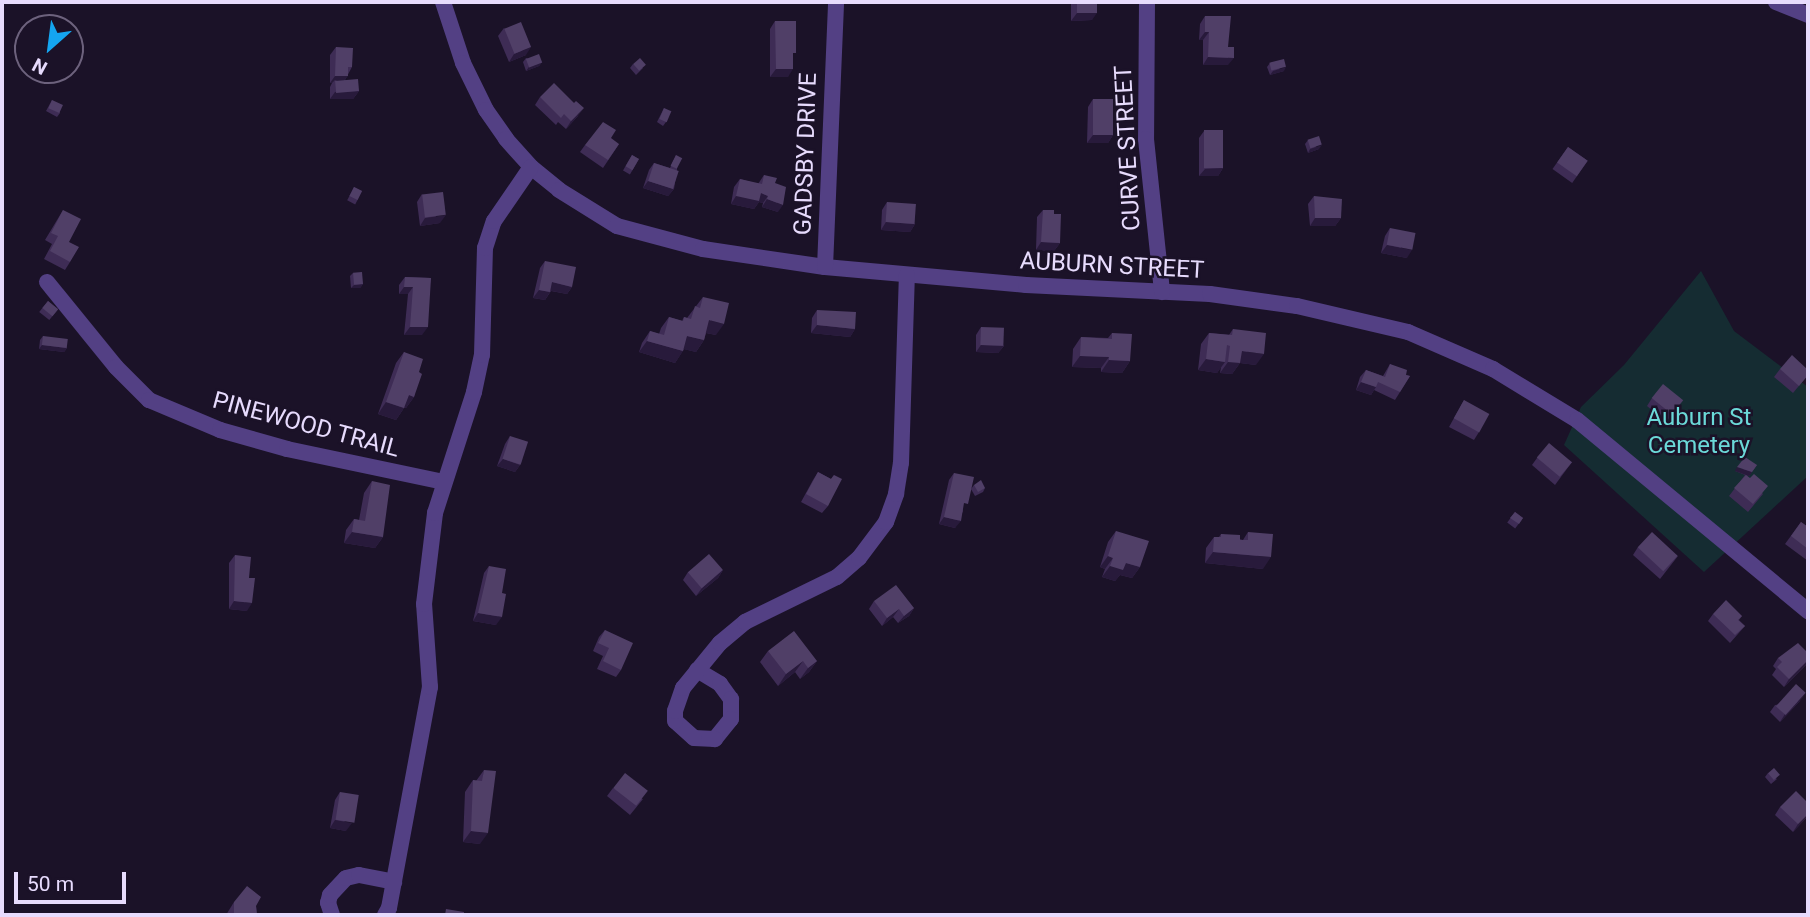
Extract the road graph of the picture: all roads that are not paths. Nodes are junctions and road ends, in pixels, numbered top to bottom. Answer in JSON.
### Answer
{"nodes":[{"id":1,"x":443,"y":2,"type":"edge"},
{"id":2,"x":836,"y":2,"type":"edge"},
{"id":3,"x":1147,"y":2,"type":"edge"},
{"id":4,"x":1776,"y":2,"type":"edge"},
{"id":5,"x":1808,"y":15,"type":"edge"},
{"id":6,"x":531,"y":167,"type":"junction"},
{"id":7,"x":825,"y":267,"type":"junction"},
{"id":8,"x":907,"y":275,"type":"junction"},
{"id":9,"x":47,"y":282,"type":"dead end"},
{"id":10,"x":1162,"y":292,"type":"junction"},
{"id":11,"x":443,"y":482,"type":"junction"},
{"id":12,"x":1808,"y":611,"type":"edge"},
{"id":13,"x":697,"y":670,"type":"dead end"},
{"id":14,"x":394,"y":881,"type":"junction"},
{"id":15,"x":332,"y":915,"type":"edge"},
{"id":16,"x":385,"y":915,"type":"edge"}],
"edges":[{"from":1,"to":6,"type":"street","name":"AUBURN STREET"},
{"from":2,"to":7,"type":"street","name":"GADSBY DRIVE"},
{"from":3,"to":10,"type":"street","name":"CURVE STREET"},
{"from":4,"to":5,"type":"street"},
{"from":6,"to":7,"type":"street","name":"AUBURN STREET"},
{"from":6,"to":11,"type":"street"},
{"from":7,"to":8,"type":"street","name":"AUBURN STREET"},
{"from":8,"to":10,"type":"street","name":"AUBURN STREET"},
{"from":8,"to":13,"type":"street"},
{"from":9,"to":11,"type":"street","name":"PINEWOOD TRAIL"},
{"from":10,"to":12,"type":"street","name":"AUBURN STREET"},
{"from":11,"to":14,"type":"street"},
{"from":14,"to":15,"type":"street"},
{"from":14,"to":16,"type":"street"}]}
